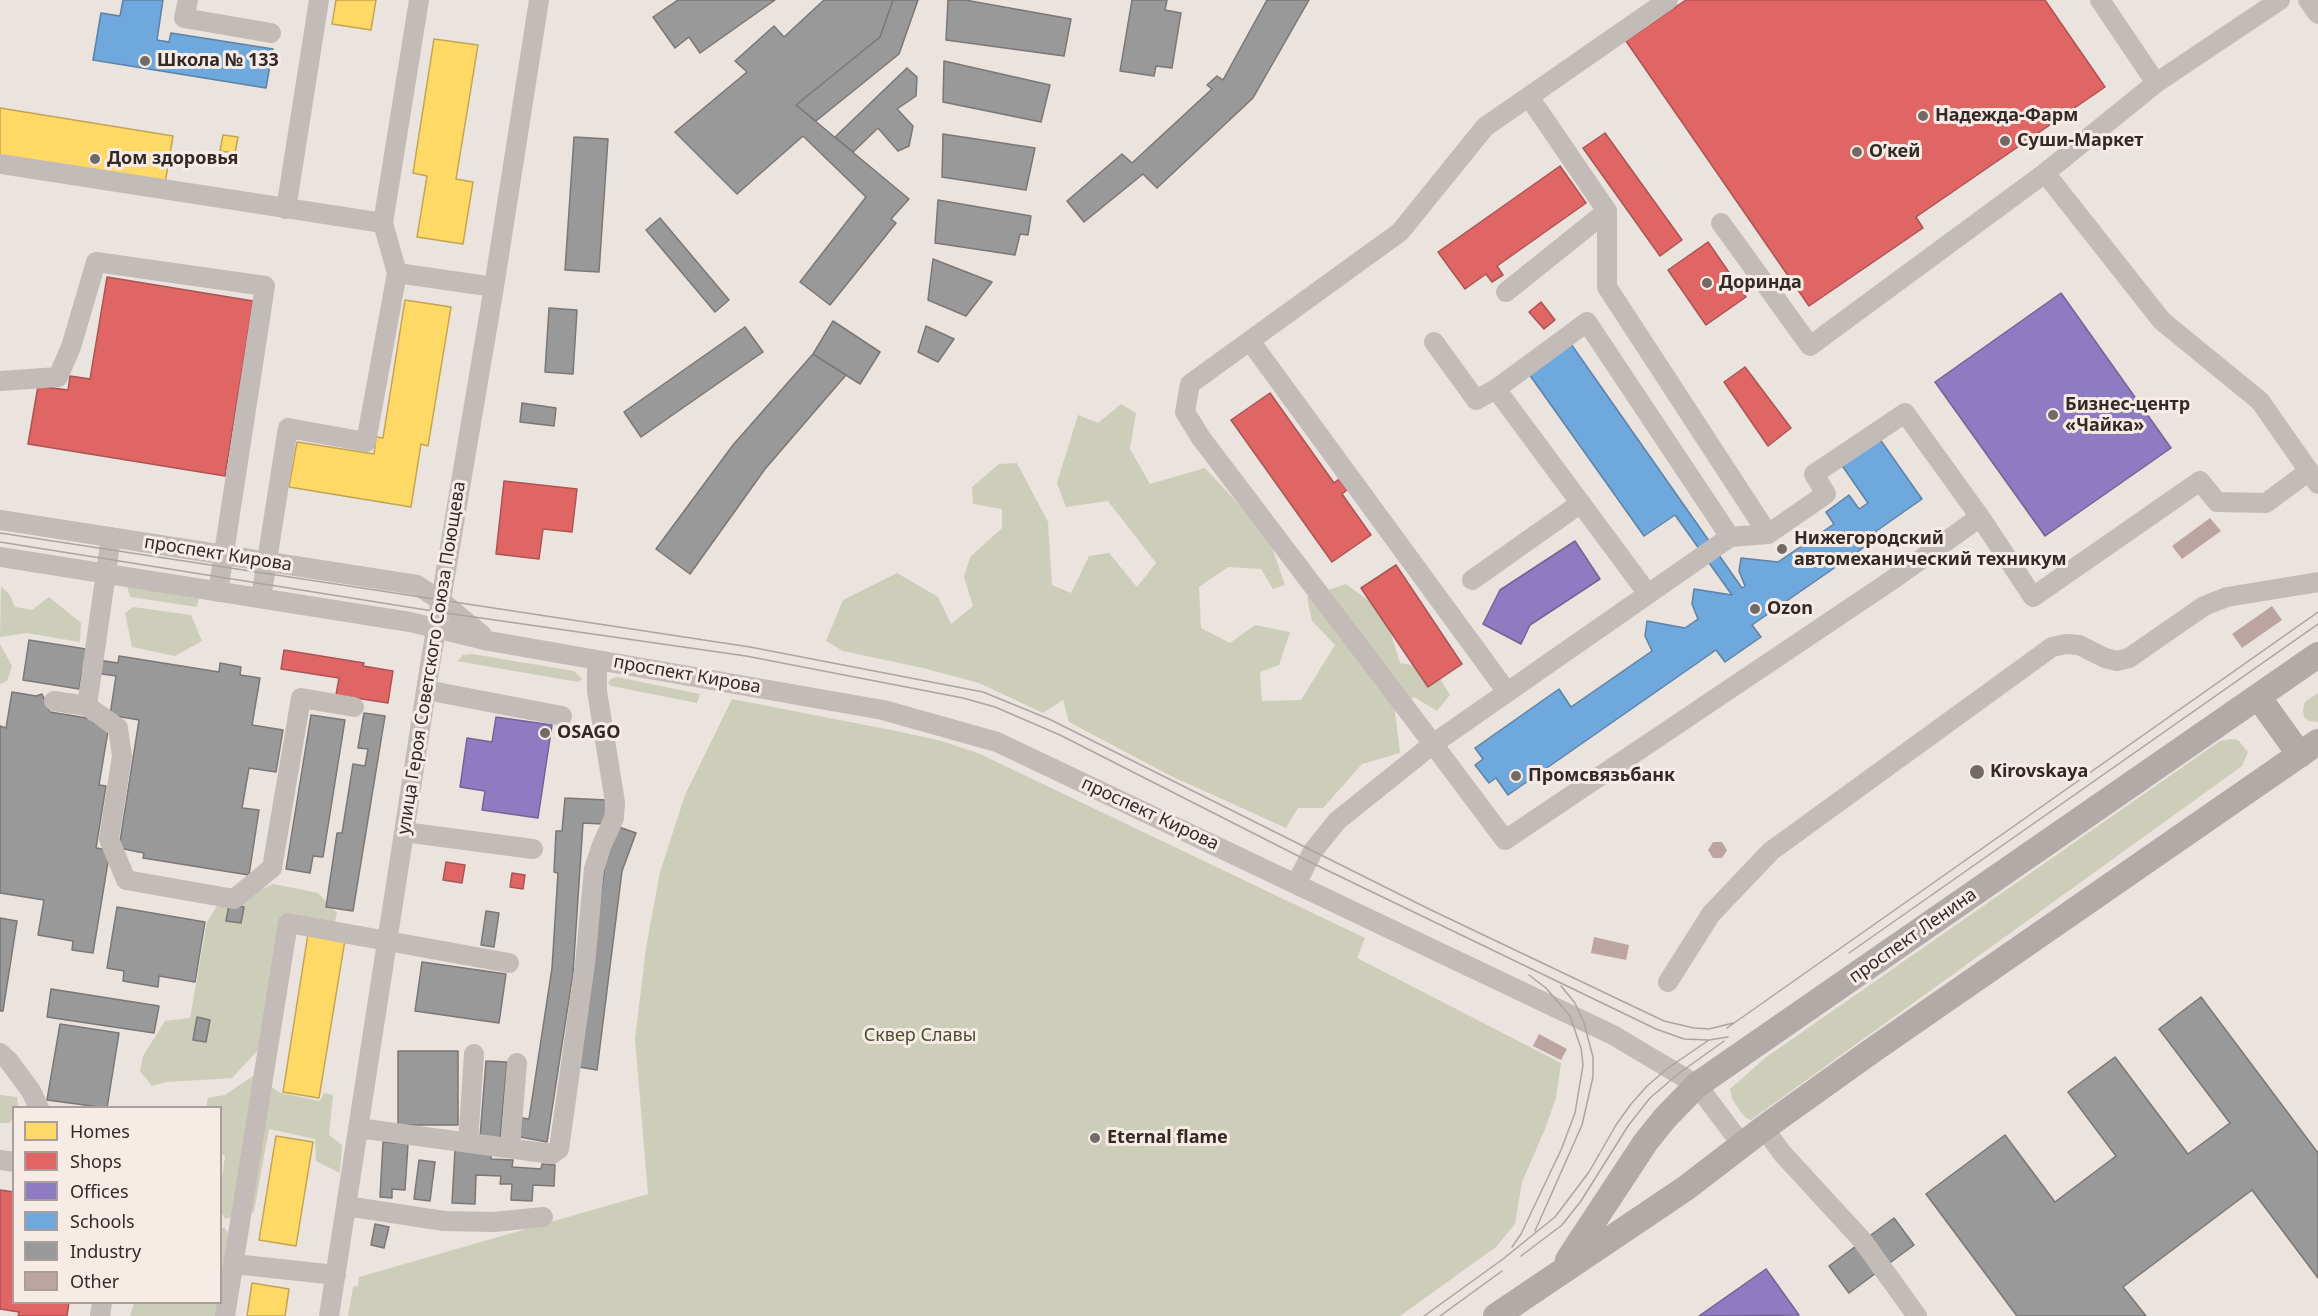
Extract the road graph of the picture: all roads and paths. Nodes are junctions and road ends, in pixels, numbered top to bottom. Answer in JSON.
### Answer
{"nodes":[{"id":1,"x":188,"y":0,"type":"edge"},
{"id":2,"x":319,"y":0,"type":"edge"},
{"id":3,"x":419,"y":0,"type":"edge"},
{"id":4,"x":539,"y":0,"type":"edge"},
{"id":5,"x":1668,"y":0,"type":"edge"},
{"id":6,"x":2100,"y":0,"type":"edge"},
{"id":7,"x":2280,"y":0,"type":"edge"},
{"id":8,"x":2308,"y":0,"type":"edge"},
{"id":9,"x":2318,"y":14,"type":"edge"},
{"id":10,"x":271,"y":33,"type":"dead end"},
{"id":11,"x":2156,"y":83,"type":"junction"},
{"id":12,"x":1529,"y":97,"type":"junction"},
{"id":13,"x":0,"y":164,"type":"edge"},
{"id":14,"x":2045,"y":173,"type":"junction"},
{"id":15,"x":286,"y":209,"type":"junction"},
{"id":16,"x":1607,"y":211,"type":"junction"},
{"id":17,"x":383,"y":224,"type":"junction"},
{"id":18,"x":1721,"y":224,"type":"dead end"},
{"id":19,"x":397,"y":273,"type":"junction"},
{"id":20,"x":494,"y":287,"type":"junction"},
{"id":21,"x":1506,"y":292,"type":"dead end"},
{"id":22,"x":1250,"y":341,"type":"junction"},
{"id":23,"x":1434,"y":342,"type":"dead end"},
{"id":24,"x":0,"y":381,"type":"edge"},
{"id":25,"x":1496,"y":389,"type":"junction"},
{"id":26,"x":2314,"y":478,"type":"edge"},
{"id":27,"x":1581,"y":503,"type":"junction"},
{"id":28,"x":1980,"y":517,"type":"junction"},
{"id":29,"x":0,"y":524,"type":"edge"},
{"id":30,"x":1768,"y":534,"type":"junction"},
{"id":31,"x":111,"y":537,"type":"junction"},
{"id":32,"x":1730,"y":537,"type":"junction"},
{"id":33,"x":224,"y":555,"type":"junction"},
{"id":34,"x":0,"y":557,"type":"edge"},
{"id":35,"x":267,"y":561,"type":"junction"},
{"id":36,"x":106,"y":574,"type":"junction"},
{"id":37,"x":1472,"y":580,"type":"dead end"},
{"id":38,"x":2318,"y":582,"type":"edge"},
{"id":39,"x":218,"y":592,"type":"junction"},
{"id":40,"x":1648,"y":594,"type":"junction"},
{"id":41,"x":261,"y":598,"type":"junction"},
{"id":42,"x":441,"y":601,"type":"junction"},
{"id":43,"x":436,"y":628,"type":"junction"},
{"id":44,"x":489,"y":641,"type":"junction"},
{"id":45,"x":2318,"y":655,"type":"edge"},
{"id":46,"x":597,"y":660,"type":"junction"},
{"id":47,"x":426,"y":690,"type":"junction"},
{"id":48,"x":1507,"y":692,"type":"junction"},
{"id":49,"x":2259,"y":698,"type":"junction"},
{"id":50,"x":54,"y":701,"type":"dead end"},
{"id":51,"x":87,"y":706,"type":"junction"},
{"id":52,"x":354,"y":707,"type":"dead end"},
{"id":53,"x":562,"y":716,"type":"dead end"},
{"id":54,"x":1433,"y":744,"type":"junction"},
{"id":55,"x":2309,"y":748,"type":"edge"},
{"id":56,"x":404,"y":832,"type":"junction"},
{"id":57,"x":532,"y":849,"type":"dead end"},
{"id":58,"x":1296,"y":884,"type":"junction"},
{"id":59,"x":387,"y":940,"type":"junction"},
{"id":60,"x":509,"y":963,"type":"dead end"},
{"id":61,"x":1668,"y":982,"type":"dead end"},
{"id":62,"x":0,"y":1053,"type":"edge"},
{"id":63,"x":474,"y":1054,"type":"dead end"},
{"id":64,"x":517,"y":1063,"type":"dead end"},
{"id":65,"x":1697,"y":1085,"type":"junction"},
{"id":66,"x":38,"y":1106,"type":"edge"},
{"id":67,"x":358,"y":1128,"type":"junction"},
{"id":68,"x":1764,"y":1128,"type":"junction"},
{"id":69,"x":468,"y":1143,"type":"junction"},
{"id":70,"x":1742,"y":1145,"type":"junction"},
{"id":71,"x":510,"y":1148,"type":"junction"},
{"id":72,"x":346,"y":1206,"type":"junction"},
{"id":73,"x":543,"y":1217,"type":"dead end"},
{"id":74,"x":234,"y":1264,"type":"junction"},
{"id":75,"x":1562,"y":1270,"type":"junction"},
{"id":76,"x":336,"y":1275,"type":"junction"},
{"id":77,"x":225,"y":1316,"type":"edge"},
{"id":78,"x":329,"y":1316,"type":"edge"},
{"id":79,"x":1496,"y":1316,"type":"edge"},
{"id":80,"x":1917,"y":1316,"type":"edge"}],
"edges":[{"from":1,"to":10,"type":"street"},
{"from":2,"to":15,"type":"street"},
{"from":3,"to":17,"type":"street"},
{"from":4,"to":20,"type":"street","name":"улица Героя Советского Союза Поющева"},
{"from":5,"to":12,"type":"street"},
{"from":6,"to":11,"type":"street"},
{"from":7,"to":11,"type":"street"},
{"from":8,"to":9,"type":"street"},
{"from":11,"to":14,"type":"street"},
{"from":12,"to":16,"type":"street"},
{"from":12,"to":22,"type":"street"},
{"from":13,"to":15,"type":"street"},
{"from":14,"to":18,"type":"street"},
{"from":14,"to":26,"type":"street"},
{"from":15,"to":17,"type":"street"},
{"from":16,"to":21,"type":"street"},
{"from":16,"to":30,"type":"street"},
{"from":17,"to":19,"type":"street"},
{"from":19,"to":20,"type":"street"},
{"from":19,"to":35,"type":"street"},
{"from":20,"to":42,"type":"street","name":"улица Героя Советского Союза Поющева"},
{"from":22,"to":48,"type":"street"},
{"from":22,"to":54,"type":"street"},
{"from":23,"to":25,"type":"street"},
{"from":24,"to":33,"type":"street"},
{"from":25,"to":27,"type":"street"},
{"from":25,"to":32,"type":"street"},
{"from":26,"to":28,"type":"street"},
{"from":27,"to":37,"type":"street"},
{"from":27,"to":40,"type":"street"},
{"from":28,"to":30,"type":"street"},
{"from":28,"to":54,"type":"street"},
{"from":29,"to":31,"type":"street","name":"проспект Кирова"},
{"from":30,"to":32,"type":"street"},
{"from":31,"to":33,"type":"street","name":"проспект Кирова"},
{"from":31,"to":36,"type":"street"},
{"from":32,"to":40,"type":"street"},
{"from":33,"to":35,"type":"street","name":"проспект Кирова"},
{"from":33,"to":39,"type":"street"},
{"from":34,"to":36,"type":"street","name":"проспект Кирова"},
{"from":35,"to":41,"type":"street"},
{"from":35,"to":42,"type":"street","name":"проспект Кирова"},
{"from":36,"to":39,"type":"street","name":"проспект Кирова"},
{"from":36,"to":51,"type":"street"},
{"from":38,"to":61,"type":"street"},
{"from":39,"to":41,"type":"street","name":"проспект Кирова"},
{"from":40,"to":48,"type":"street"},
{"from":41,"to":43,"type":"street","name":"проспект Кирова"},
{"from":42,"to":43,"type":"street","name":"улица Героя Советского Союза Поющева"},
{"from":42,"to":44,"type":"street","name":"проспект Кирова"},
{"from":43,"to":44,"type":"street","name":"проспект Кирова"},
{"from":43,"to":47,"type":"street","name":"улица Героя Советского Союза Поющева"},
{"from":44,"to":46,"type":"street","name":"проспект Кирова"},
{"from":45,"to":49,"type":"main road","name":"проспект Ленина"},
{"from":46,"to":58,"type":"street","name":"проспект Кирова"},
{"from":46,"to":71,"type":"street"},
{"from":47,"to":53,"type":"street"},
{"from":47,"to":56,"type":"street","name":"улица Героя Советского Союза Поющева"},
{"from":48,"to":54,"type":"street"},
{"from":49,"to":55,"type":"main road"},
{"from":49,"to":65,"type":"main road","name":"проспект Ленина"},
{"from":50,"to":51,"type":"street"},
{"from":51,"to":52,"type":"street"},
{"from":54,"to":58,"type":"street"},
{"from":55,"to":68,"type":"main road","name":"проспект Ленина"},
{"from":56,"to":57,"type":"street"},
{"from":56,"to":59,"type":"street","name":"улица Героя Советского Союза Поющева"},
{"from":58,"to":65,"type":"street","name":"проспект Кирова"},
{"from":59,"to":60,"type":"street"},
{"from":59,"to":67,"type":"street","name":"улица Героя Советского Союза Поющева"},
{"from":59,"to":74,"type":"street"},
{"from":62,"to":66,"type":"street"},
{"from":63,"to":69,"type":"street"},
{"from":64,"to":71,"type":"street"},
{"from":65,"to":70,"type":"street","name":"проспект Кирова"},
{"from":65,"to":75,"type":"main road","name":"проспект Ленина"},
{"from":67,"to":69,"type":"street"},
{"from":67,"to":72,"type":"street","name":"улица Героя Советского Союза Поющева"},
{"from":68,"to":70,"type":"main road","name":"проспект Ленина"},
{"from":68,"to":80,"type":"street"},
{"from":69,"to":71,"type":"street"},
{"from":70,"to":75,"type":"main road","name":"проспект Ленина"},
{"from":72,"to":73,"type":"street"},
{"from":72,"to":76,"type":"street","name":"улица Героя Советского Союза Поющева"},
{"from":74,"to":76,"type":"street"},
{"from":74,"to":77,"type":"street"},
{"from":75,"to":79,"type":"main road","name":"проспект Ленина"},
{"from":76,"to":78,"type":"street","name":"улица Героя Советского Союза Поющева"}]}
